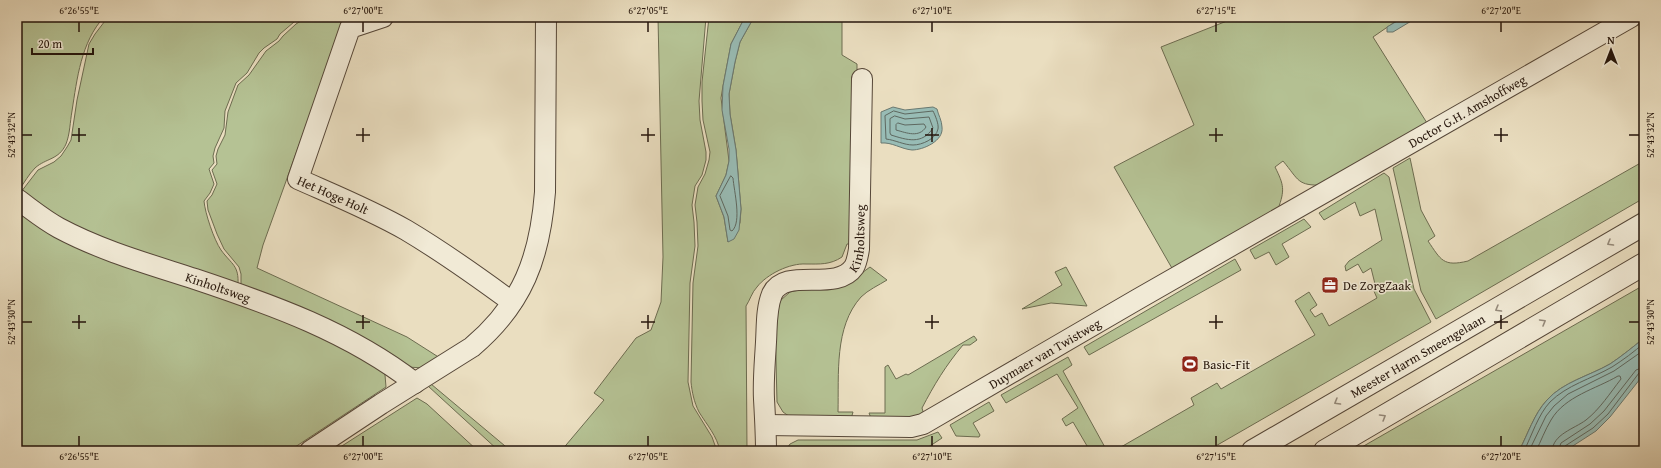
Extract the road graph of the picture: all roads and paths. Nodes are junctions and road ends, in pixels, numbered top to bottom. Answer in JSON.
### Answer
{"nodes":[{"id":1,"x":383,"y":17,"type":"edge"},
{"id":2,"x":546,"y":17,"type":"edge"},
{"id":3,"x":1631,"y":17,"type":"edge"},
{"id":4,"x":862,"y":79,"type":"dead end"},
{"id":5,"x":17,"y":199,"type":"edge"},
{"id":6,"x":1303,"y":204,"type":"joint"},
{"id":7,"x":1644,"y":224,"type":"edge"},
{"id":8,"x":1644,"y":264,"type":"edge"},
{"id":9,"x":512,"y":302,"type":"junction"},
{"id":10,"x":415,"y":383,"type":"junction"},
{"id":11,"x":766,"y":425,"type":"junction"},
{"id":12,"x":310,"y":451,"type":"edge"},
{"id":13,"x":766,"y":451,"type":"edge"},
{"id":14,"x":1253,"y":451,"type":"edge"},
{"id":15,"x":1325,"y":451,"type":"edge"}],
"edges":[{"from":1,"to":9,"type":"street","name":"Het Hoge Holt"},
{"from":2,"to":9,"type":"street"},
{"from":3,"to":6,"type":"street","name":"Doctor G.H. Amshoffweg"},
{"from":4,"to":11,"type":"street","name":"Kinholtsweg"},
{"from":5,"to":10,"type":"street","name":"Kinholtsweg"},
{"from":6,"to":11,"type":"street","name":"Duymaer van Twistweg"},
{"from":7,"to":14,"type":"street","name":"Meester Harm Smeengelaan","one_way":true},
{"from":15,"to":8,"type":"street","one_way":true},
{"from":9,"to":10,"type":"street"},
{"from":10,"to":12,"type":"street"},
{"from":11,"to":13,"type":"street","name":"Kinholtsweg"}]}
